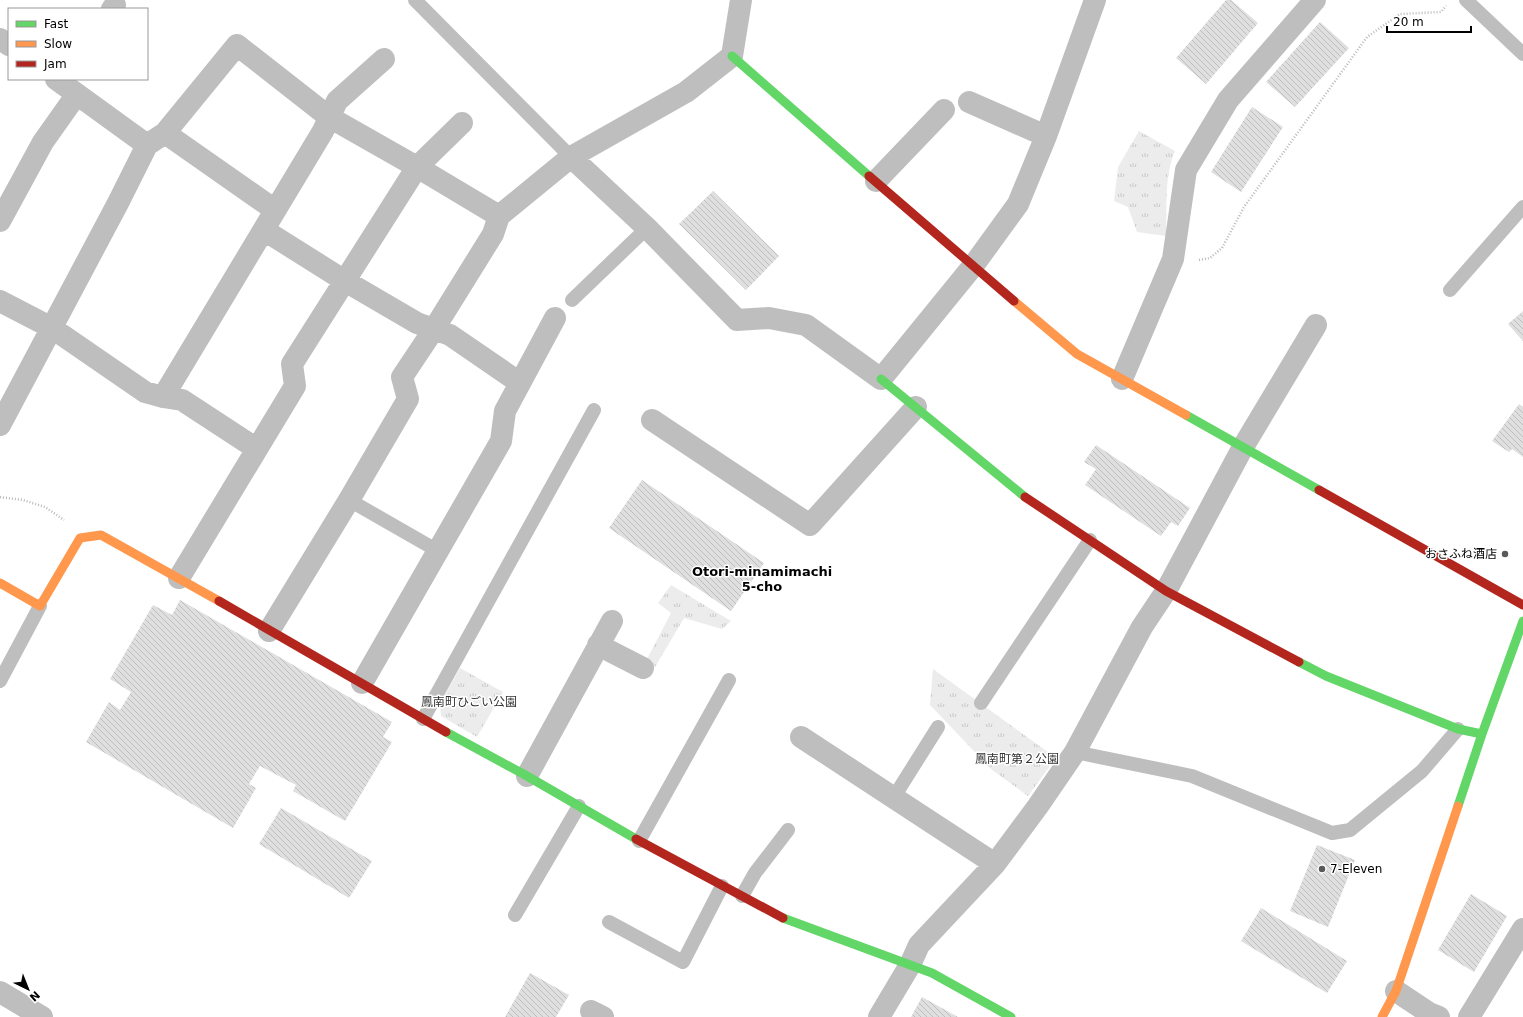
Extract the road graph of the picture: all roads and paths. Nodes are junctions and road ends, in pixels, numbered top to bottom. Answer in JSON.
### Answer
{"nodes":[{"id":1,"x":415,"y":0,"type":"edge"},
{"id":2,"x":741,"y":0,"type":"edge"},
{"id":3,"x":1096,"y":0,"type":"edge"},
{"id":4,"x":1315,"y":0,"type":"edge"},
{"id":5,"x":1466,"y":0,"type":"edge"},
{"id":6,"x":1449,"y":4,"type":"dead end"},
{"id":7,"x":0,"y":39,"type":"edge"},
{"id":8,"x":8,"y":45,"type":"edge"},
{"id":9,"x":1523,"y":54,"type":"edge"},
{"id":10,"x":732,"y":56,"type":"junction"},
{"id":11,"x":384,"y":59,"type":"dead end"},
{"id":12,"x":58,"y":80,"type":"edge"},
{"id":13,"x":77,"y":94,"type":"junction"},
{"id":14,"x":969,"y":102,"type":"dead end"},
{"id":15,"x":944,"y":110,"type":"dead end"},
{"id":16,"x":329,"y":117,"type":"junction"},
{"id":17,"x":462,"y":123,"type":"dead end"},
{"id":18,"x":165,"y":133,"type":"junction"},
{"id":19,"x":1046,"y":136,"type":"junction"},
{"id":20,"x":147,"y":145,"type":"junction"},
{"id":21,"x":571,"y":157,"type":"junction"},
{"id":22,"x":417,"y":167,"type":"junction"},
{"id":23,"x":876,"y":181,"type":"junction"},
{"id":24,"x":1523,"y":207,"type":"edge"},
{"id":25,"x":275,"y":210,"type":"junction"},
{"id":26,"x":499,"y":216,"type":"junction"},
{"id":27,"x":1,"y":219,"type":"edge"},
{"id":28,"x":647,"y":228,"type":"junction"},
{"id":29,"x":264,"y":230,"type":"junction"},
{"id":30,"x":1173,"y":259,"type":"junction"},
{"id":31,"x":973,"y":266,"type":"junction"},
{"id":32,"x":345,"y":281,"type":"junction"},
{"id":33,"x":1450,"y":290,"type":"dead end"},
{"id":34,"x":572,"y":300,"type":"dead end"},
{"id":35,"x":0,"y":301,"type":"edge"},
{"id":36,"x":555,"y":318,"type":"dead end"},
{"id":37,"x":1316,"y":325,"type":"dead end"},
{"id":38,"x":52,"y":328,"type":"junction"},
{"id":39,"x":434,"y":329,"type":"junction"},
{"id":40,"x":881,"y":379,"type":"junction"},
{"id":41,"x":1122,"y":379,"type":"junction"},
{"id":42,"x":520,"y":383,"type":"junction"},
{"id":43,"x":163,"y":398,"type":"junction"},
{"id":44,"x":916,"y":407,"type":"junction"},
{"id":45,"x":594,"y":410,"type":"dead end"},
{"id":46,"x":652,"y":420,"type":"dead end"},
{"id":47,"x":0,"y":425,"type":"edge"},
{"id":48,"x":1243,"y":447,"type":"junction"},
{"id":49,"x":257,"y":449,"type":"junction"},
{"id":50,"x":0,"y":497,"type":"edge"},
{"id":51,"x":349,"y":500,"type":"junction"},
{"id":52,"x":80,"y":538,"type":"junction"},
{"id":53,"x":1090,"y":540,"type":"junction"},
{"id":54,"x":438,"y":551,"type":"junction"},
{"id":55,"x":179,"y":578,"type":"junction"},
{"id":56,"x":0,"y":583,"type":"edge"},
{"id":57,"x":1166,"y":591,"type":"junction"},
{"id":58,"x":1523,"y":605,"type":"edge"},
{"id":59,"x":40,"y":606,"type":"junction"},
{"id":60,"x":612,"y":621,"type":"dead end"},
{"id":61,"x":1523,"y":621,"type":"edge"},
{"id":62,"x":269,"y":631,"type":"junction"},
{"id":63,"x":598,"y":645,"type":"junction"},
{"id":64,"x":644,"y":668,"type":"dead end"},
{"id":65,"x":729,"y":680,"type":"dead end"},
{"id":66,"x":0,"y":681,"type":"edge"},
{"id":67,"x":362,"y":683,"type":"junction"},
{"id":68,"x":980,"y":703,"type":"dead end"},
{"id":69,"x":423,"y":719,"type":"junction"},
{"id":70,"x":938,"y":727,"type":"dead end"},
{"id":71,"x":1458,"y":729,"type":"junction"},
{"id":72,"x":1482,"y":734,"type":"junction"},
{"id":73,"x":801,"y":737,"type":"dead end"},
{"id":74,"x":1075,"y":752,"type":"junction"},
{"id":75,"x":527,"y":776,"type":"junction"},
{"id":76,"x":894,"y":797,"type":"junction"},
{"id":77,"x":579,"y":806,"type":"junction"},
{"id":78,"x":788,"y":830,"type":"dead end"},
{"id":79,"x":639,"y":841,"type":"junction"},
{"id":80,"x":995,"y":864,"type":"junction"},
{"id":81,"x":722,"y":886,"type":"junction"},
{"id":82,"x":742,"y":896,"type":"junction"},
{"id":83,"x":515,"y":915,"type":"dead end"},
{"id":84,"x":609,"y":922,"type":"dead end"},
{"id":85,"x":1523,"y":929,"type":"edge"},
{"id":86,"x":910,"y":965,"type":"junction"},
{"id":87,"x":1396,"y":991,"type":"junction"},
{"id":88,"x":0,"y":992,"type":"edge"},
{"id":89,"x":42,"y":1017,"type":"edge"},
{"id":90,"x":879,"y":1017,"type":"edge"},
{"id":91,"x":1011,"y":1017,"type":"edge"},
{"id":92,"x":1382,"y":1017,"type":"edge"},
{"id":93,"x":1440,"y":1017,"type":"edge"},
{"id":94,"x":1469,"y":1017,"type":"edge"}],
"edges":[{"from":1,"to":21,"type":"lane"},
{"from":2,"to":10,"type":"street"},
{"from":3,"to":19,"type":"street"},
{"from":4,"to":30,"type":"street"},
{"from":5,"to":9,"type":"lane"},
{"from":6,"to":30,"type":"path"},
{"from":7,"to":8,"type":"street"},
{"from":10,"to":21,"type":"street"},
{"from":10,"to":23,"type":"street"},
{"from":11,"to":16,"type":"street"},
{"from":12,"to":13,"type":"street"},
{"from":13,"to":20,"type":"street"},
{"from":13,"to":27,"type":"street"},
{"from":14,"to":19,"type":"street"},
{"from":15,"to":23,"type":"street"},
{"from":16,"to":18,"type":"street"},
{"from":16,"to":22,"type":"street"},
{"from":16,"to":25,"type":"street"},
{"from":17,"to":22,"type":"street"},
{"from":18,"to":20,"type":"street"},
{"from":18,"to":25,"type":"street"},
{"from":19,"to":31,"type":"street"},
{"from":20,"to":38,"type":"street"},
{"from":21,"to":26,"type":"street"},
{"from":21,"to":28,"type":"street"},
{"from":22,"to":26,"type":"street"},
{"from":22,"to":32,"type":"street"},
{"from":23,"to":31,"type":"street"},
{"from":24,"to":33,"type":"lane"},
{"from":25,"to":29,"type":"street"},
{"from":26,"to":39,"type":"street"},
{"from":28,"to":34,"type":"lane"},
{"from":28,"to":40,"type":"street"},
{"from":29,"to":32,"type":"street"},
{"from":29,"to":43,"type":"street"},
{"from":30,"to":41,"type":"street"},
{"from":31,"to":40,"type":"street"},
{"from":31,"to":41,"type":"street"},
{"from":32,"to":39,"type":"street"},
{"from":32,"to":49,"type":"street"},
{"from":35,"to":38,"type":"street"},
{"from":36,"to":42,"type":"street"},
{"from":37,"to":48,"type":"street"},
{"from":38,"to":43,"type":"street"},
{"from":38,"to":47,"type":"street"},
{"from":39,"to":42,"type":"street"},
{"from":39,"to":51,"type":"street"},
{"from":40,"to":44,"type":"street"},
{"from":41,"to":48,"type":"street"},
{"from":42,"to":54,"type":"street"},
{"from":43,"to":49,"type":"street"},
{"from":44,"to":46,"type":"street"},
{"from":44,"to":53,"type":"street"},
{"from":45,"to":69,"type":"lane"},
{"from":48,"to":57,"type":"street"},
{"from":48,"to":58,"type":"street"},
{"from":49,"to":55,"type":"street"},
{"from":50,"to":52,"type":"path"},
{"from":51,"to":54,"type":"lane"},
{"from":51,"to":62,"type":"street"},
{"from":52,"to":55,"type":"street"},
{"from":52,"to":59,"type":"street"},
{"from":53,"to":57,"type":"street"},
{"from":53,"to":68,"type":"lane"},
{"from":54,"to":67,"type":"street"},
{"from":55,"to":62,"type":"street"},
{"from":56,"to":59,"type":"street"},
{"from":57,"to":71,"type":"street"},
{"from":57,"to":74,"type":"street"},
{"from":59,"to":66,"type":"lane"},
{"from":60,"to":63,"type":"street"},
{"from":61,"to":72,"type":"street"},
{"from":62,"to":67,"type":"street"},
{"from":63,"to":64,"type":"street"},
{"from":63,"to":75,"type":"street"},
{"from":65,"to":79,"type":"lane"},
{"from":67,"to":69,"type":"street"},
{"from":69,"to":75,"type":"street"},
{"from":70,"to":76,"type":"lane"},
{"from":71,"to":72,"type":"street"},
{"from":71,"to":74,"type":"lane"},
{"from":72,"to":87,"type":"street"},
{"from":73,"to":76,"type":"street"},
{"from":74,"to":80,"type":"street"},
{"from":75,"to":77,"type":"street"},
{"from":76,"to":80,"type":"street"},
{"from":77,"to":79,"type":"street"},
{"from":77,"to":83,"type":"lane"},
{"from":78,"to":82,"type":"lane"},
{"from":79,"to":81,"type":"street"},
{"from":80,"to":86,"type":"street"},
{"from":81,"to":82,"type":"street"},
{"from":81,"to":84,"type":"lane"},
{"from":82,"to":86,"type":"street"},
{"from":85,"to":94,"type":"street"},
{"from":86,"to":90,"type":"street"},
{"from":86,"to":91,"type":"street"},
{"from":87,"to":92,"type":"street"},
{"from":87,"to":93,"type":"street"},
{"from":88,"to":89,"type":"street"}]}
